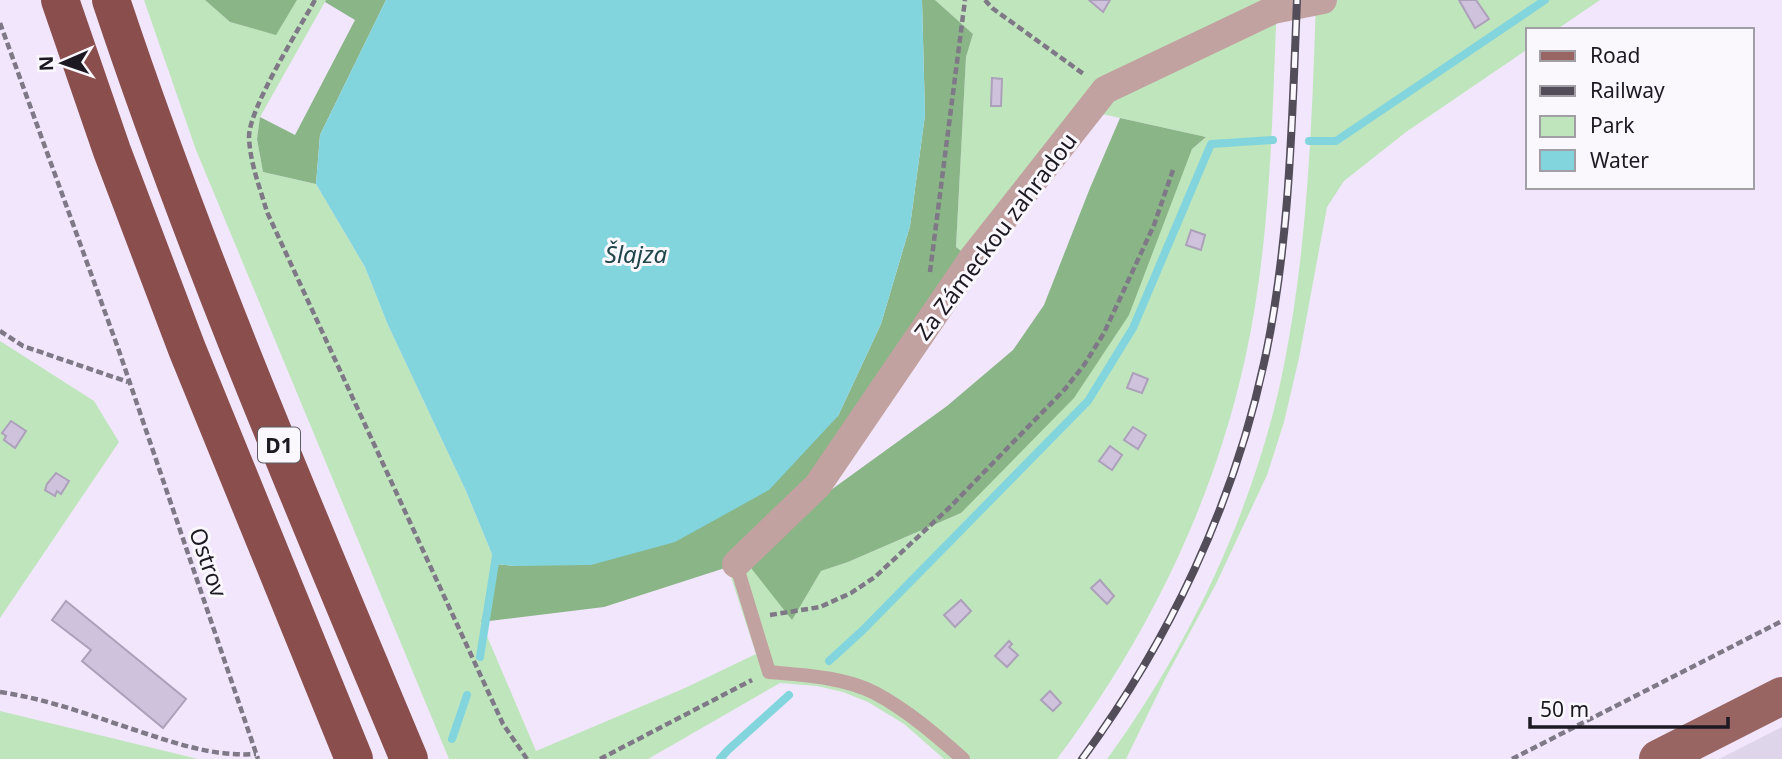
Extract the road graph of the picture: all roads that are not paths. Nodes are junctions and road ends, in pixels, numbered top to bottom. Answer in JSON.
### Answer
{"nodes":[{"id":1,"x":60,"y":0,"type":"edge"},
{"id":2,"x":111,"y":0,"type":"edge"},
{"id":3,"x":1323,"y":0,"type":"edge"},
{"id":4,"x":155,"y":128,"type":"junction"},
{"id":5,"x":736,"y":564,"type":"joint"},
{"id":6,"x":306,"y":644,"type":"junction"},
{"id":7,"x":1781,"y":700,"type":"edge"},
{"id":8,"x":343,"y":759,"type":"edge"},
{"id":9,"x":354,"y":759,"type":"edge"},
{"id":10,"x":409,"y":759,"type":"edge"},
{"id":11,"x":432,"y":759,"type":"edge"},
{"id":12,"x":963,"y":759,"type":"edge"},
{"id":13,"x":1658,"y":759,"type":"edge"}],
"edges":[{"from":1,"to":6,"type":"highway","number":"D1"},
{"from":2,"to":4,"type":"highway","number":"D1"},
{"from":3,"to":5,"type":"street","name":"Za Zámeckou zahradou"},
{"from":4,"to":10,"type":"highway","number":"D1"},
{"from":4,"to":11,"type":"highway"},
{"from":5,"to":12,"type":"lane"},
{"from":6,"to":8,"type":"highway"},
{"from":6,"to":9,"type":"highway","number":"D1"},
{"from":7,"to":13,"type":"main road"}]}
